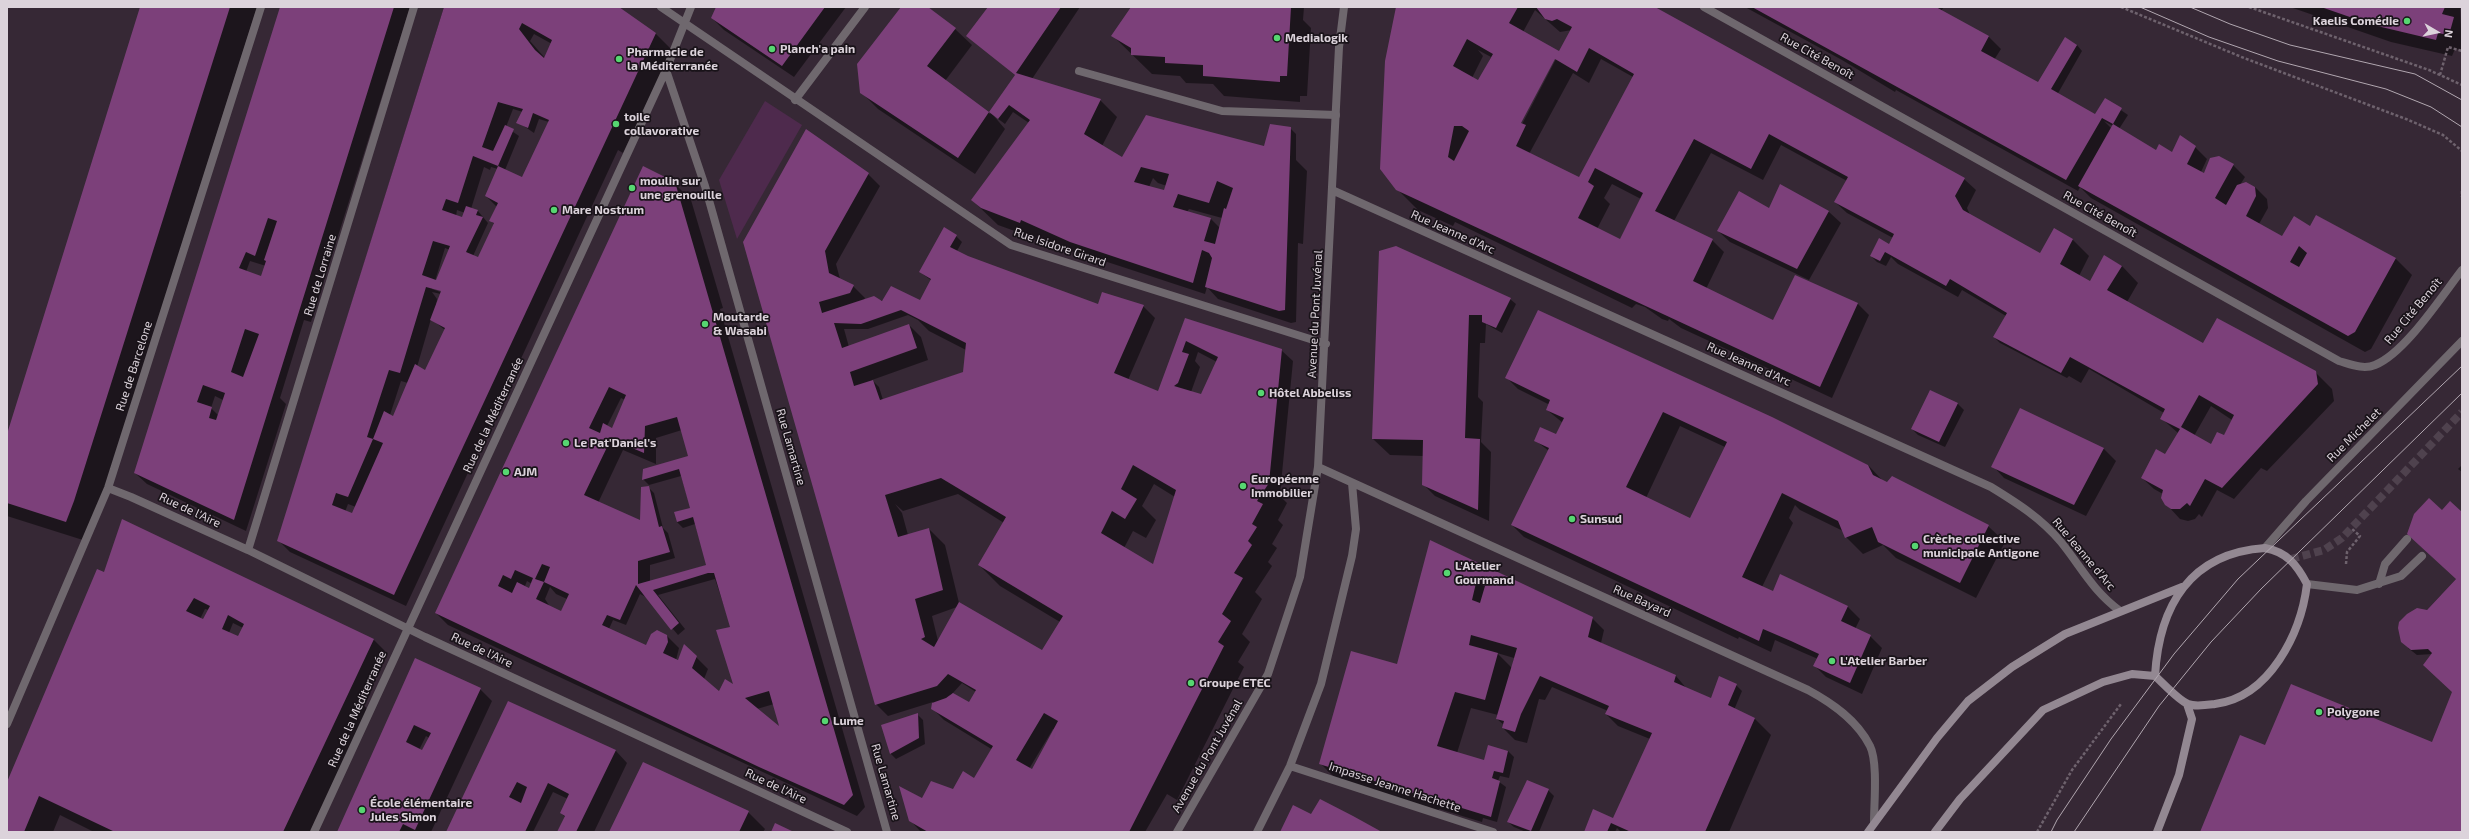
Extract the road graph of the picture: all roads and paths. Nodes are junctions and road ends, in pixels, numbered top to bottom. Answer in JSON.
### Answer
{"nodes":[{"id":1,"x":261,"y":7,"type":"edge"},
{"id":2,"x":414,"y":7,"type":"edge"},
{"id":3,"x":661,"y":7,"type":"edge"},
{"id":4,"x":692,"y":7,"type":"edge"},
{"id":5,"x":865,"y":7,"type":"edge"},
{"id":6,"x":1344,"y":7,"type":"edge"},
{"id":7,"x":1704,"y":7,"type":"edge"},
{"id":8,"x":2121,"y":7,"type":"edge"},
{"id":9,"x":2249,"y":7,"type":"edge"},
{"id":10,"x":684,"y":23,"type":"junction"},
{"id":11,"x":2462,"y":51,"type":"edge"},
{"id":12,"x":666,"y":70,"type":"junction"},
{"id":13,"x":1079,"y":71,"type":"dead end"},
{"id":14,"x":2440,"y":75,"type":"junction"},
{"id":15,"x":2462,"y":85,"type":"edge"},
{"id":16,"x":796,"y":100,"type":"junction"},
{"id":17,"x":1336,"y":115,"type":"junction"},
{"id":18,"x":2462,"y":151,"type":"edge"},
{"id":19,"x":1332,"y":190,"type":"junction"},
{"id":20,"x":2462,"y":191,"type":"edge"},
{"id":21,"x":2462,"y":197,"type":"edge"},
{"id":22,"x":2462,"y":270,"type":"edge"},
{"id":23,"x":2462,"y":340,"type":"edge"},
{"id":24,"x":1326,"y":344,"type":"junction"},
{"id":25,"x":1318,"y":467,"type":"junction"},
{"id":26,"x":1352,"y":483,"type":"junction"},
{"id":27,"x":108,"y":488,"type":"junction"},
{"id":28,"x":2352,"y":528,"type":"dead end"},
{"id":29,"x":2407,"y":539,"type":"dead end"},
{"id":30,"x":2265,"y":548,"type":"junction"},
{"id":31,"x":248,"y":550,"type":"junction"},
{"id":32,"x":2422,"y":556,"type":"dead end"},
{"id":33,"x":2307,"y":584,"type":"junction"},
{"id":34,"x":2378,"y":584,"type":"junction"},
{"id":35,"x":2182,"y":587,"type":"junction"},
{"id":36,"x":2345,"y":588,"type":"junction"},
{"id":37,"x":2120,"y":611,"type":"junction"},
{"id":38,"x":407,"y":628,"type":"junction"},
{"id":39,"x":2155,"y":676,"type":"junction"},
{"id":40,"x":2187,"y":704,"type":"junction"},
{"id":41,"x":7,"y":724,"type":"edge"},
{"id":42,"x":1290,"y":766,"type":"junction"},
{"id":43,"x":1874,"y":822,"type":"junction"},
{"id":44,"x":314,"y":832,"type":"edge"},
{"id":45,"x":847,"y":832,"type":"edge"},
{"id":46,"x":888,"y":832,"type":"edge"},
{"id":47,"x":1177,"y":832,"type":"edge"},
{"id":48,"x":1257,"y":832,"type":"edge"},
{"id":49,"x":1493,"y":832,"type":"edge"},
{"id":50,"x":1868,"y":832,"type":"edge"},
{"id":51,"x":1935,"y":832,"type":"edge"},
{"id":52,"x":2157,"y":832,"type":"edge"}],
"edges":[{"from":1,"to":27,"type":"street","name":"Rue de Barcelone"},
{"from":2,"to":31,"type":"street","name":"Rue de Lorraine"},
{"from":3,"to":10,"type":"street"},
{"from":4,"to":10,"type":"street","name":"Rue de la Méditerranée"},
{"from":5,"to":16,"type":"street"},
{"from":6,"to":17,"type":"street","name":"Avenue du Pont Juvénal"},
{"from":7,"to":22,"type":"street","name":"Rue Cité Benoît"},
{"from":8,"to":18,"type":"path"},
{"from":9,"to":14,"type":"path"},
{"from":10,"to":12,"type":"street","name":"Rue de la Méditerranée"},
{"from":10,"to":16,"type":"street","name":"Rue Isidore Girard"},
{"from":11,"to":14,"type":"path"},
{"from":12,"to":38,"type":"street","name":"Rue de la Méditerranée"},
{"from":12,"to":46,"type":"street","name":"Rue Lamartine"},
{"from":13,"to":17,"type":"street"},
{"from":14,"to":15,"type":"path"},
{"from":16,"to":24,"type":"street","name":"Rue Isidore Girard"},
{"from":17,"to":19,"type":"street","name":"Avenue du Pont Juvénal"},
{"from":19,"to":24,"type":"street","name":"Avenue du Pont Juvénal"},
{"from":19,"to":37,"type":"street","name":"Rue Jeanne d'Arc"},
{"from":20,"to":21,"type":"path"},
{"from":23,"to":30,"type":"street","name":"Rue Michelet"},
{"from":24,"to":25,"type":"street","name":"Avenue du Pont Juvénal"},
{"from":25,"to":26,"type":"street","name":"Rue Bayard"},
{"from":25,"to":47,"type":"street","name":"Avenue du Pont Juvénal"},
{"from":26,"to":42,"type":"street"},
{"from":26,"to":43,"type":"street","name":"Rue Bayard"},
{"from":27,"to":31,"type":"street","name":"Rue de l'Aire"},
{"from":27,"to":41,"type":"street","name":"Rue de Barcelone"},
{"from":28,"to":36,"type":"path"},
{"from":29,"to":34,"type":"street"},
{"from":30,"to":33,"type":"street"},
{"from":30,"to":35,"type":"street"},
{"from":31,"to":38,"type":"street","name":"Rue de l'Aire"},
{"from":32,"to":34,"type":"street"},
{"from":33,"to":36,"type":"street"},
{"from":33,"to":40,"type":"street"},
{"from":34,"to":36,"type":"street"},
{"from":35,"to":37,"type":"street"},
{"from":35,"to":39,"type":"street"},
{"from":37,"to":43,"type":"street"},
{"from":38,"to":44,"type":"street","name":"Rue de la Méditerranée"},
{"from":38,"to":45,"type":"street","name":"Rue de l'Aire"},
{"from":39,"to":40,"type":"street"},
{"from":39,"to":51,"type":"street"},
{"from":40,"to":52,"type":"street"},
{"from":42,"to":48,"type":"street"},
{"from":42,"to":49,"type":"street","name":"Impasse Jeanne Hachette"},
{"from":43,"to":50,"type":"street"}]}
